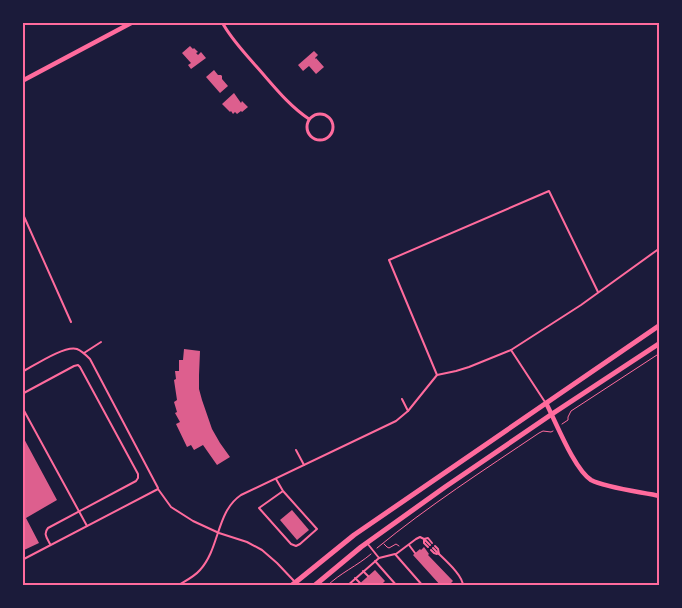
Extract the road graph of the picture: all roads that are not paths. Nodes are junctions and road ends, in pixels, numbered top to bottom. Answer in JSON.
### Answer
{"nodes":[{"id":1,"x":133,"y":22,"type":"edge"},
{"id":2,"x":222,"y":22,"type":"edge"},
{"id":3,"x":22,"y":81,"type":"edge"},
{"id":4,"x":309,"y":119,"type":"junction"},
{"id":5,"x":22,"y":212,"type":"edge"},
{"id":6,"x":660,"y":248,"type":"edge"},
{"id":7,"x":598,"y":292,"type":"junction"},
{"id":8,"x":71,"y":322,"type":"dead end"},
{"id":9,"x":660,"y":326,"type":"edge"},
{"id":10,"x":101,"y":342,"type":"dead end"},
{"id":11,"x":660,"y":343,"type":"edge"},
{"id":12,"x":511,"y":350,"type":"junction"},
{"id":13,"x":84,"y":353,"type":"junction"},
{"id":14,"x":22,"y":372,"type":"edge"},
{"id":15,"x":437,"y":375,"type":"junction"},
{"id":16,"x":22,"y":394,"type":"edge"},
{"id":17,"x":402,"y":399,"type":"dead end"},
{"id":18,"x":546,"y":403,"type":"junction"},
{"id":19,"x":22,"y":407,"type":"edge"},
{"id":20,"x":408,"y":411,"type":"junction"},
{"id":21,"x":552,"y":414,"type":"junction"},
{"id":22,"x":296,"y":450,"type":"dead end"},
{"id":23,"x":304,"y":465,"type":"junction"},
{"id":24,"x":276,"y":479,"type":"junction"},
{"id":25,"x":158,"y":488,"type":"junction"},
{"id":26,"x":283,"y":491,"type":"junction"},
{"id":27,"x":660,"y":496,"type":"edge"},
{"id":28,"x":79,"y":511,"type":"junction"},
{"id":29,"x":87,"y":526,"type":"junction"},
{"id":30,"x":219,"y":533,"type":"junction"},
{"id":31,"x":424,"y":539,"type":"junction"},
{"id":32,"x":367,"y":543,"type":"junction"},
{"id":33,"x":409,"y":544,"type":"junction"},
{"id":34,"x":50,"y":545,"type":"junction"},
{"id":35,"x":433,"y":548,"type":"dead end"},
{"id":36,"x":416,"y":553,"type":"dead end"},
{"id":37,"x":396,"y":554,"type":"junction"},
{"id":38,"x":380,"y":558,"type":"junction"},
{"id":39,"x":22,"y":560,"type":"edge"},
{"id":40,"x":375,"y":561,"type":"junction"},
{"id":41,"x":364,"y":571,"type":"junction"},
{"id":42,"x":368,"y":576,"type":"dead end"},
{"id":43,"x":355,"y":578,"type":"junction"},
{"id":44,"x":394,"y":582,"type":"junction"},
{"id":45,"x":360,"y":583,"type":"dead end"},
{"id":46,"x":295,"y":584,"type":"edge"},
{"id":47,"x":177,"y":586,"type":"edge"},
{"id":48,"x":314,"y":586,"type":"edge"},
{"id":49,"x":347,"y":586,"type":"edge"},
{"id":50,"x":391,"y":586,"type":"edge"},
{"id":51,"x":397,"y":586,"type":"edge"},
{"id":52,"x":423,"y":586,"type":"edge"},
{"id":53,"x":463,"y":586,"type":"edge"}],
"edges":[{"from":1,"to":3,"type":"street"},
{"from":2,"to":4,"type":"street"},
{"from":4,"to":4,"type":"street"},
{"from":5,"to":8,"type":"lane"},
{"from":6,"to":7,"type":"lane"},
{"from":7,"to":12,"type":"lane"},
{"from":7,"to":15,"type":"lane"},
{"from":9,"to":18,"type":"main road"},
{"from":10,"to":13,"type":"lane"},
{"from":11,"to":21,"type":"main road"},
{"from":12,"to":15,"type":"lane"},
{"from":12,"to":18,"type":"lane"},
{"from":13,"to":14,"type":"lane"},
{"from":13,"to":25,"type":"lane"},
{"from":15,"to":20,"type":"lane"},
{"from":16,"to":28,"type":"lane"},
{"from":17,"to":20,"type":"lane"},
{"from":18,"to":21,"type":"street"},
{"from":18,"to":46,"type":"main road"},
{"from":19,"to":28,"type":"lane"},
{"from":20,"to":23,"type":"lane"},
{"from":21,"to":27,"type":"street"},
{"from":21,"to":32,"type":"main road"},
{"from":22,"to":23,"type":"lane"},
{"from":23,"to":24,"type":"lane"},
{"from":24,"to":26,"type":"lane"},
{"from":24,"to":30,"type":"lane"},
{"from":25,"to":29,"type":"lane"},
{"from":25,"to":30,"type":"lane"},
{"from":26,"to":26,"type":"lane"},
{"from":28,"to":29,"type":"lane"},
{"from":28,"to":34,"type":"lane"},
{"from":29,"to":34,"type":"lane"},
{"from":30,"to":46,"type":"lane"},
{"from":30,"to":47,"type":"lane"},
{"from":31,"to":31,"type":"lane"},
{"from":31,"to":33,"type":"lane"},
{"from":32,"to":38,"type":"lane"},
{"from":32,"to":48,"type":"main road"},
{"from":33,"to":36,"type":"lane"},
{"from":33,"to":37,"type":"lane"},
{"from":34,"to":39,"type":"lane"},
{"from":35,"to":53,"type":"lane"},
{"from":37,"to":38,"type":"lane"},
{"from":37,"to":52,"type":"lane"},
{"from":38,"to":40,"type":"lane"},
{"from":40,"to":41,"type":"lane"},
{"from":40,"to":44,"type":"lane"},
{"from":41,"to":42,"type":"lane"},
{"from":41,"to":43,"type":"lane"},
{"from":43,"to":45,"type":"lane"},
{"from":43,"to":49,"type":"lane"},
{"from":44,"to":50,"type":"lane"},
{"from":44,"to":51,"type":"lane"}]}
